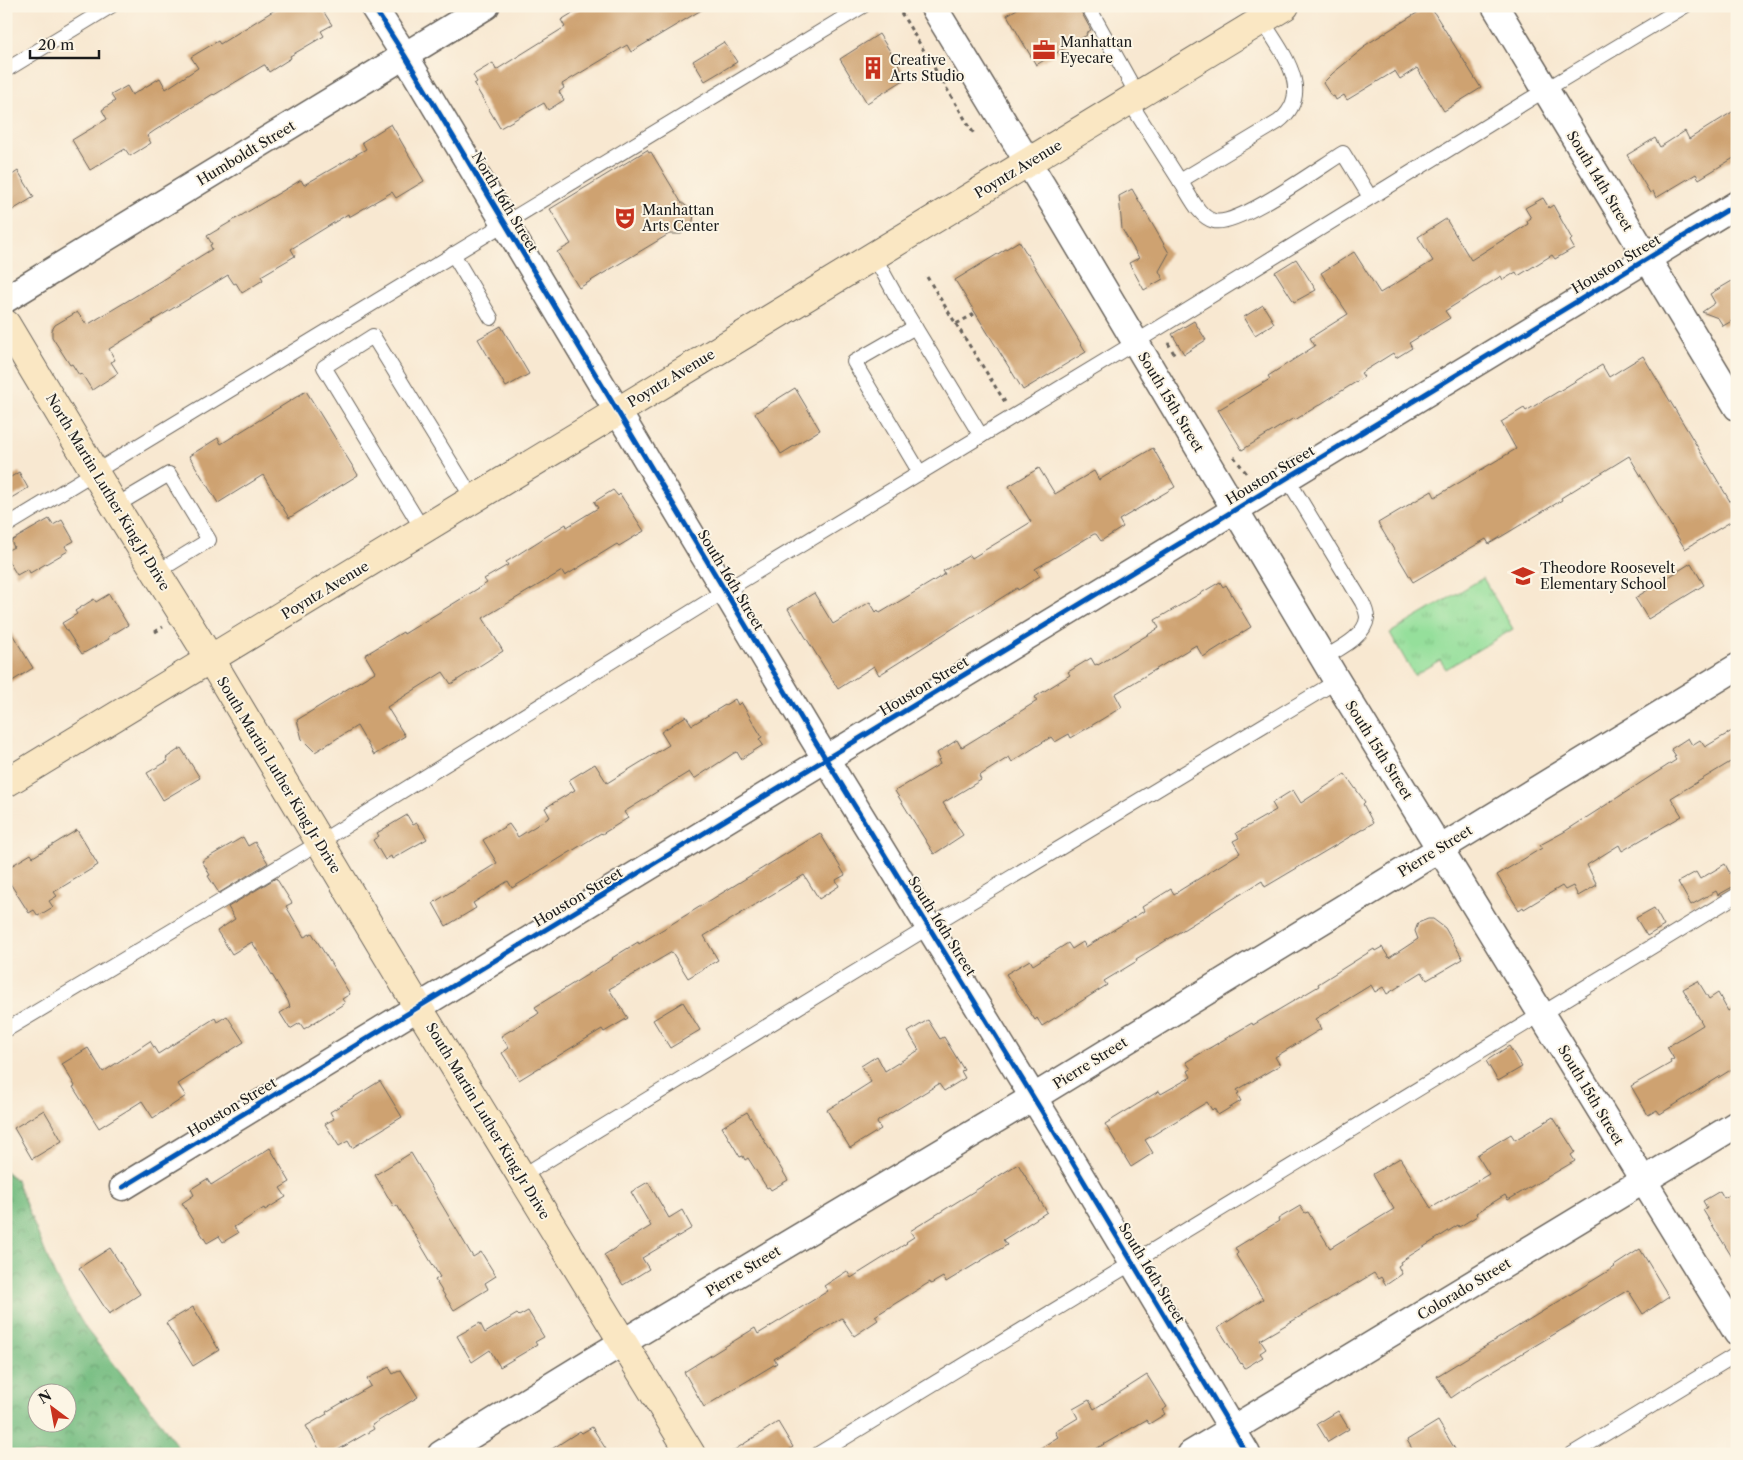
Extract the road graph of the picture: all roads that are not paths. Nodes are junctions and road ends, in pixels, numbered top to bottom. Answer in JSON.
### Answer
{"nodes":[{"id":1,"x":111,"y":6,"type":"edge"},
{"id":2,"x":373,"y":6,"type":"edge"},
{"id":3,"x":486,"y":6,"type":"edge"},
{"id":4,"x":863,"y":6,"type":"edge"},
{"id":5,"x":1088,"y":6,"type":"edge"},
{"id":6,"x":1495,"y":6,"type":"edge"},
{"id":7,"x":1685,"y":6,"type":"edge"},
{"id":8,"x":936,"y":7,"type":"edge"},
{"id":9,"x":1273,"y":13,"type":"edge"},
{"id":10,"x":405,"y":56,"type":"junction"},
{"id":11,"x":6,"y":70,"type":"edge"},
{"id":12,"x":1545,"y":90,"type":"junction"},
{"id":13,"x":1134,"y":98,"type":"junction"},
{"id":14,"x":1029,"y":163,"type":"junction"},
{"id":15,"x":1180,"y":181,"type":"junction"},
{"id":16,"x":1370,"y":197,"type":"junction"},
{"id":17,"x":1737,"y":204,"type":"edge"},
{"id":18,"x":504,"y":223,"type":"junction"},
{"id":19,"x":453,"y":254,"type":"junction"},
{"id":20,"x":874,"y":256,"type":"junction"},
{"id":21,"x":1646,"y":259,"type":"junction"},
{"id":22,"x":6,"y":299,"type":"edge"},
{"id":23,"x":491,"y":318,"type":"dead end"},
{"id":24,"x":6,"y":324,"type":"edge"},
{"id":25,"x":914,"y":327,"type":"junction"},
{"id":26,"x":1136,"y":342,"type":"junction"},
{"id":27,"x":1737,"y":407,"type":"edge"},
{"id":28,"x":616,"y":411,"type":"junction"},
{"id":29,"x":981,"y":436,"type":"junction"},
{"id":30,"x":95,"y":472,"type":"junction"},
{"id":31,"x":920,"y":473,"type":"junction"},
{"id":32,"x":1287,"y":478,"type":"junction"},
{"id":33,"x":473,"y":499,"type":"junction"},
{"id":34,"x":115,"y":506,"type":"junction"},
{"id":35,"x":1236,"y":509,"type":"junction"},
{"id":36,"x":6,"y":526,"type":"edge"},
{"id":37,"x":423,"y":530,"type":"junction"},
{"id":38,"x":156,"y":572,"type":"junction"},
{"id":39,"x":725,"y":592,"type":"junction"},
{"id":40,"x":1324,"y":658,"type":"junction"},
{"id":41,"x":211,"y":660,"type":"junction"},
{"id":42,"x":1737,"y":667,"type":"edge"},
{"id":43,"x":1337,"y":680,"type":"junction"},
{"id":44,"x":826,"y":759,"type":"junction"},
{"id":45,"x":6,"y":783,"type":"edge"},
{"id":46,"x":320,"y":842,"type":"junction"},
{"id":47,"x":1440,"y":848,"type":"junction"},
{"id":48,"x":1737,"y":895,"type":"edge"},
{"id":49,"x":929,"y":927,"type":"junction"},
{"id":50,"x":418,"y":1007,"type":"junction"},
{"id":51,"x":1542,"y":1013,"type":"junction"},
{"id":52,"x":6,"y":1030,"type":"edge"},
{"id":53,"x":1034,"y":1097,"type":"junction"},
{"id":54,"x":1737,"y":1124,"type":"edge"},
{"id":55,"x":522,"y":1176,"type":"junction"},
{"id":56,"x":1644,"y":1181,"type":"junction"},
{"id":57,"x":123,"y":1187,"type":"dead end"},
{"id":58,"x":1133,"y":1263,"type":"junction"},
{"id":59,"x":1737,"y":1333,"type":"edge"},
{"id":60,"x":624,"y":1342,"type":"junction"},
{"id":61,"x":1737,"y":1354,"type":"edge"},
{"id":62,"x":1232,"y":1429,"type":"junction"},
{"id":63,"x":823,"y":1452,"type":"edge"},
{"id":64,"x":440,"y":1454,"type":"edge"},
{"id":65,"x":691,"y":1454,"type":"edge"},
{"id":66,"x":1191,"y":1454,"type":"edge"},
{"id":67,"x":1247,"y":1454,"type":"edge"},
{"id":68,"x":1572,"y":1454,"type":"edge"}],
"edges":[{"from":1,"to":11,"type":"lane"},
{"from":2,"to":10,"type":"street","name":"North 16th Street"},
{"from":3,"to":10,"type":"street","name":"Humboldt Street"},
{"from":4,"to":18,"type":"lane"},
{"from":5,"to":13,"type":"lane"},
{"from":6,"to":12,"type":"street","name":"South 14th Street"},
{"from":7,"to":12,"type":"lane"},
{"from":8,"to":14,"type":"street","name":"South 15th Street"},
{"from":9,"to":13,"type":"street","name":"Poyntz Avenue"},
{"from":9,"to":15,"type":"lane"},
{"from":10,"to":18,"type":"street","name":"North 16th Street"},
{"from":10,"to":22,"type":"street","name":"Humboldt Street"},
{"from":12,"to":16,"type":"lane"},
{"from":12,"to":21,"type":"street","name":"South 14th Street"},
{"from":13,"to":14,"type":"street","name":"Poyntz Avenue"},
{"from":13,"to":15,"type":"lane"},
{"from":14,"to":20,"type":"street","name":"Poyntz Avenue"},
{"from":14,"to":26,"type":"street","name":"South 15th Street"},
{"from":15,"to":16,"type":"lane"},
{"from":16,"to":26,"type":"lane"},
{"from":17,"to":21,"type":"street","name":"Houston Street"},
{"from":18,"to":19,"type":"lane"},
{"from":18,"to":28,"type":"street","name":"North 16th Street"},
{"from":19,"to":23,"type":"lane"},
{"from":19,"to":30,"type":"lane"},
{"from":20,"to":25,"type":"lane"},
{"from":20,"to":28,"type":"street","name":"Poyntz Avenue"},
{"from":21,"to":27,"type":"street","name":"South 14th Street"},
{"from":21,"to":32,"type":"street","name":"Houston Street"},
{"from":24,"to":30,"type":"street","name":"North Martin Luther King Jr Drive"},
{"from":25,"to":29,"type":"lane"},
{"from":25,"to":31,"type":"lane"},
{"from":26,"to":29,"type":"lane"},
{"from":26,"to":35,"type":"street","name":"South 15th Street"},
{"from":28,"to":33,"type":"street","name":"Poyntz Avenue"},
{"from":28,"to":39,"type":"street","name":"South 16th Street"},
{"from":29,"to":31,"type":"lane"},
{"from":30,"to":34,"type":"street","name":"North Martin Luther King Jr Drive"},
{"from":30,"to":36,"type":"lane"},
{"from":31,"to":39,"type":"lane"},
{"from":32,"to":35,"type":"street","name":"Houston Street"},
{"from":32,"to":40,"type":"lane"},
{"from":33,"to":37,"type":"street","name":"Poyntz Avenue"},
{"from":33,"to":37,"type":"lane"},
{"from":34,"to":38,"type":"street","name":"North Martin Luther King Jr Drive"},
{"from":34,"to":38,"type":"lane"},
{"from":35,"to":40,"type":"street","name":"South 15th Street"},
{"from":35,"to":44,"type":"street","name":"Houston Street"},
{"from":37,"to":41,"type":"street","name":"Poyntz Avenue"},
{"from":38,"to":41,"type":"street","name":"North Martin Luther King Jr Drive"},
{"from":39,"to":44,"type":"street","name":"South 16th Street"},
{"from":39,"to":46,"type":"lane"},
{"from":40,"to":43,"type":"street","name":"South 15th Street"},
{"from":41,"to":45,"type":"street","name":"Poyntz Avenue"},
{"from":41,"to":46,"type":"street","name":"South Martin Luther King Jr Drive"},
{"from":42,"to":47,"type":"street","name":"Pierre Street"},
{"from":43,"to":47,"type":"street","name":"South 15th Street"},
{"from":43,"to":49,"type":"lane"},
{"from":44,"to":49,"type":"street","name":"South 16th Street"},
{"from":44,"to":50,"type":"street","name":"Houston Street"},
{"from":46,"to":50,"type":"street","name":"South Martin Luther King Jr Drive"},
{"from":46,"to":52,"type":"lane"},
{"from":47,"to":51,"type":"street","name":"South 15th Street"},
{"from":47,"to":53,"type":"street","name":"Pierre Street"},
{"from":48,"to":51,"type":"lane"},
{"from":49,"to":53,"type":"street","name":"South 16th Street"},
{"from":49,"to":55,"type":"lane"},
{"from":50,"to":55,"type":"street","name":"South Martin Luther King Jr Drive"},
{"from":50,"to":57,"type":"street","name":"Houston Street"},
{"from":51,"to":56,"type":"street","name":"South 15th Street"},
{"from":51,"to":58,"type":"lane"},
{"from":53,"to":58,"type":"street","name":"South 16th Street"},
{"from":53,"to":60,"type":"street","name":"Pierre Street"},
{"from":54,"to":56,"type":"street","name":"Colorado Street"},
{"from":55,"to":60,"type":"street","name":"South Martin Luther King Jr Drive"},
{"from":56,"to":59,"type":"street","name":"South 15th Street"},
{"from":56,"to":62,"type":"street","name":"Colorado Street"},
{"from":58,"to":62,"type":"street","name":"South 16th Street"},
{"from":58,"to":63,"type":"lane"},
{"from":60,"to":64,"type":"street","name":"Pierre Street"},
{"from":60,"to":65,"type":"street","name":"South Martin Luther King Jr Drive"},
{"from":61,"to":68,"type":"lane"},
{"from":62,"to":66,"type":"street","name":"Colorado Street"},
{"from":62,"to":67,"type":"street","name":"South 16th Street"}]}
